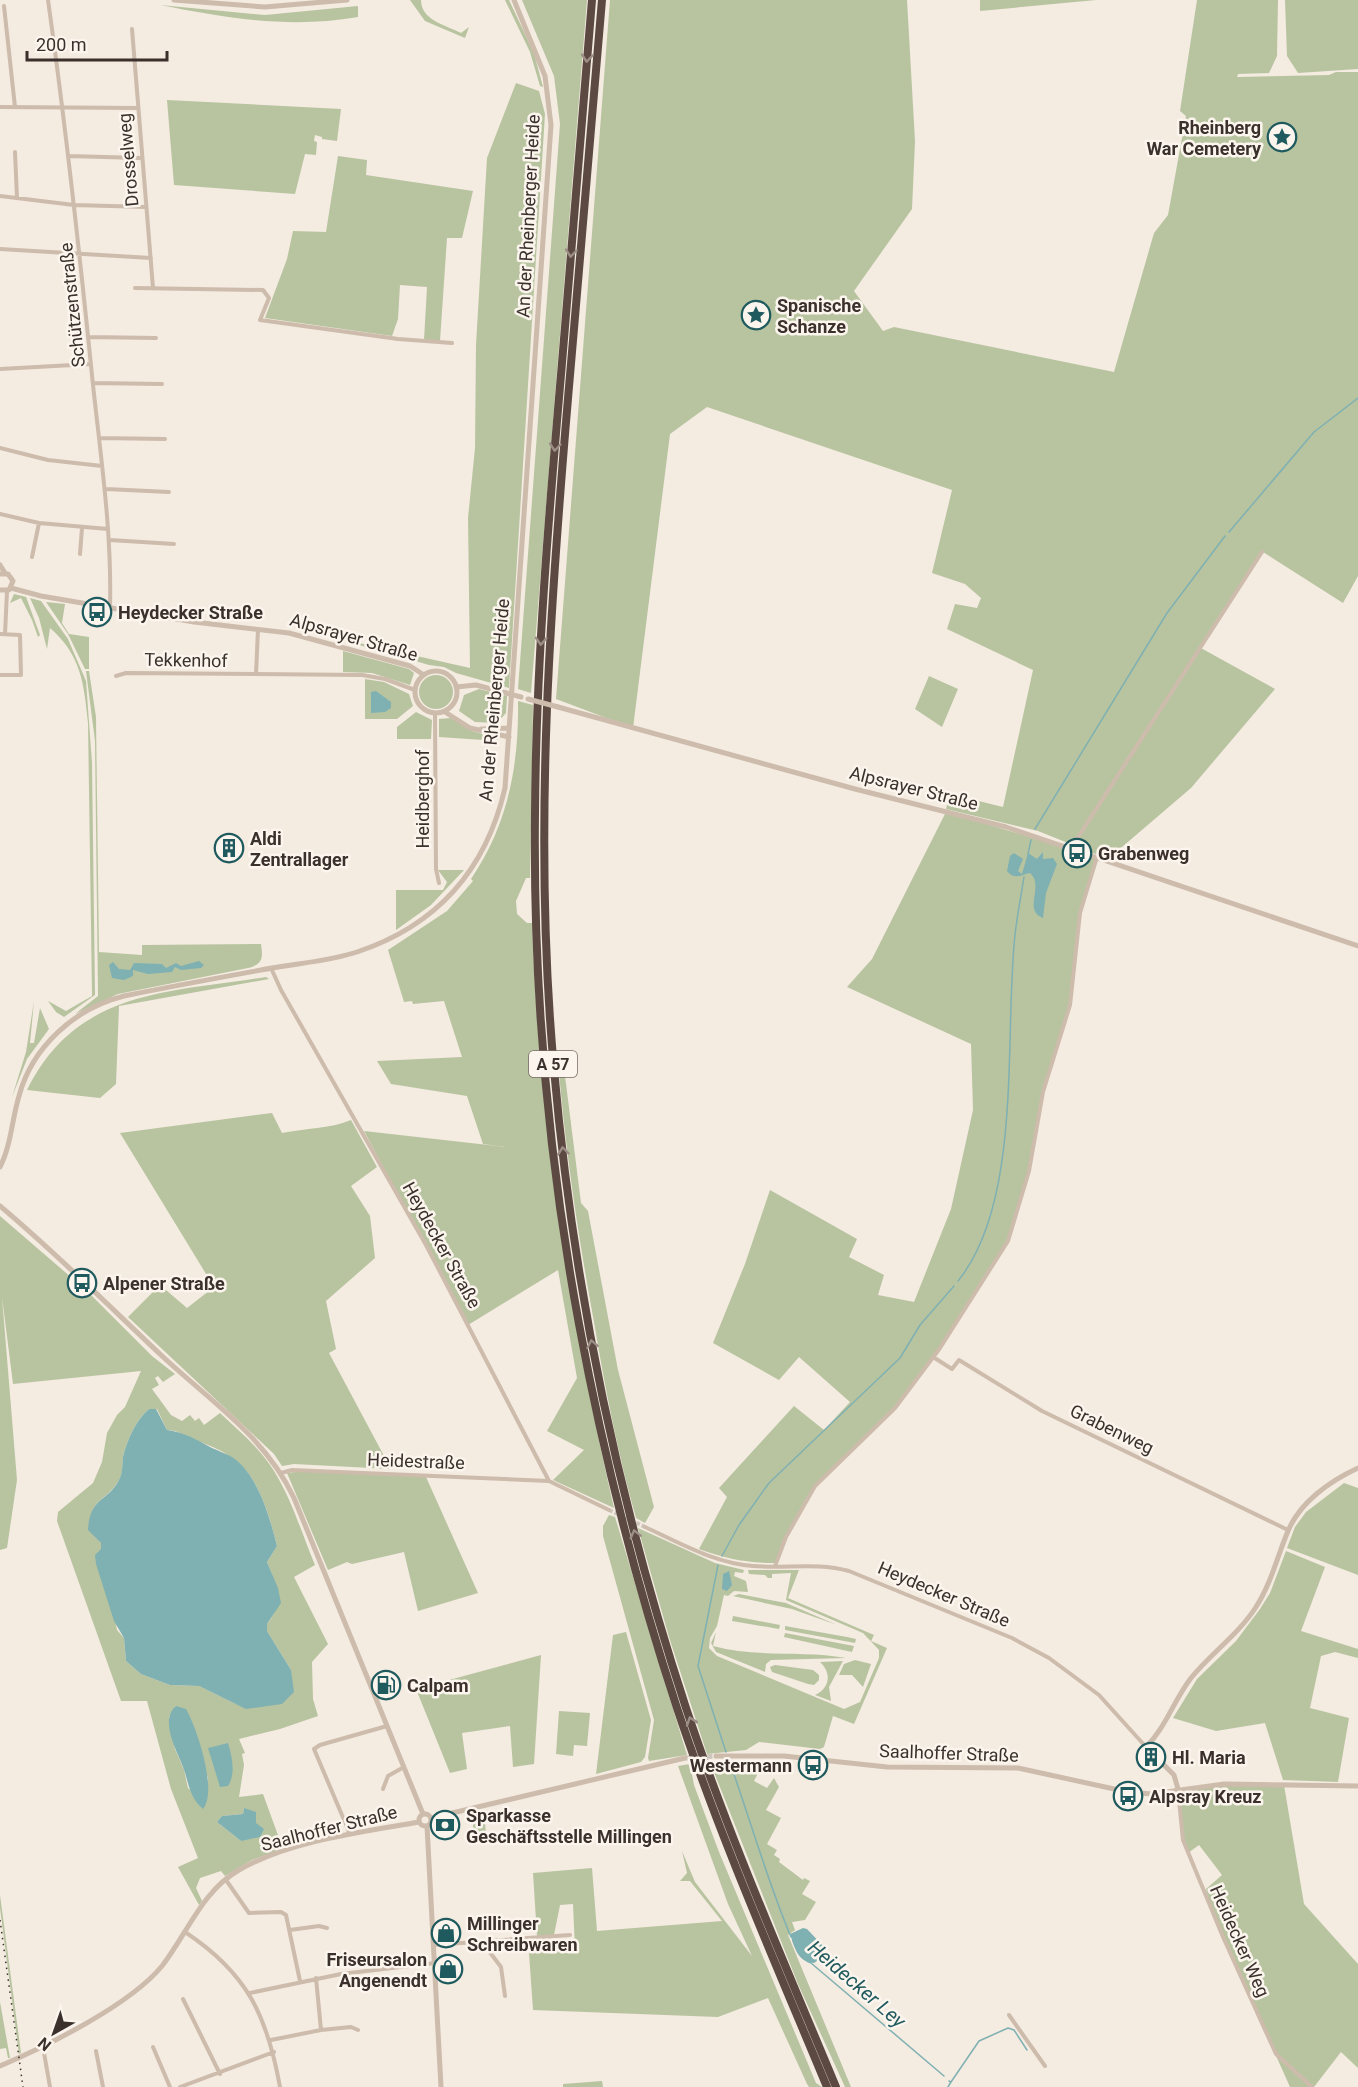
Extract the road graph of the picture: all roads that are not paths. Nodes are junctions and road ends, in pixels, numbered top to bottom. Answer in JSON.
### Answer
{"nodes":[{"id":1,"x":48,"y":0,"type":"edge"},
{"id":2,"x":174,"y":0,"type":"edge"},
{"id":3,"x":347,"y":0,"type":"edge"},
{"id":4,"x":514,"y":0,"type":"edge"},
{"id":5,"x":592,"y":0,"type":"edge"},
{"id":6,"x":602,"y":0,"type":"edge"},
{"id":7,"x":4,"y":6,"type":"dead end"},
{"id":8,"x":132,"y":29,"type":"dead end"},
{"id":9,"x":63,"y":106,"type":"junction"},
{"id":10,"x":0,"y":107,"type":"edge"},
{"id":11,"x":15,"y":107,"type":"junction"},
{"id":12,"x":137,"y":108,"type":"junction"},
{"id":13,"x":15,"y":152,"type":"dead end"},
{"id":14,"x":68,"y":156,"type":"junction"},
{"id":15,"x":141,"y":158,"type":"junction"},
{"id":16,"x":0,"y":196,"type":"edge"},
{"id":17,"x":17,"y":198,"type":"junction"},
{"id":18,"x":74,"y":205,"type":"junction"},
{"id":19,"x":146,"y":207,"type":"junction"},
{"id":20,"x":0,"y":249,"type":"edge"},
{"id":21,"x":81,"y":255,"type":"junction"},
{"id":22,"x":151,"y":258,"type":"junction"},
{"id":23,"x":135,"y":288,"type":"dead end"},
{"id":24,"x":153,"y":288,"type":"junction"},
{"id":25,"x":88,"y":337,"type":"junction"},
{"id":26,"x":156,"y":338,"type":"dead end"},
{"id":27,"x":452,"y":343,"type":"dead end"},
{"id":28,"x":91,"y":364,"type":"junction"},
{"id":29,"x":0,"y":369,"type":"edge"},
{"id":30,"x":93,"y":383,"type":"junction"},
{"id":31,"x":162,"y":384,"type":"dead end"},
{"id":32,"x":99,"y":438,"type":"junction"},
{"id":33,"x":165,"y":439,"type":"dead end"},
{"id":34,"x":0,"y":448,"type":"edge"},
{"id":35,"x":102,"y":466,"type":"junction"},
{"id":36,"x":106,"y":489,"type":"junction"},
{"id":37,"x":169,"y":492,"type":"dead end"},
{"id":38,"x":0,"y":515,"type":"edge"},
{"id":39,"x":39,"y":523,"type":"junction"},
{"id":40,"x":82,"y":528,"type":"junction"},
{"id":41,"x":108,"y":529,"type":"junction"},
{"id":42,"x":110,"y":540,"type":"junction"},
{"id":43,"x":174,"y":544,"type":"dead end"},
{"id":44,"x":1262,"y":552,"type":"dead end"},
{"id":45,"x":80,"y":554,"type":"dead end"},
{"id":46,"x":32,"y":557,"type":"dead end"},
{"id":47,"x":0,"y":565,"type":"edge"},
{"id":48,"x":3,"y":573,"type":"edge"},
{"id":49,"x":13,"y":581,"type":"junction"},
{"id":50,"x":6,"y":590,"type":"edge"},
{"id":51,"x":26,"y":591,"type":"junction"},
{"id":52,"x":110,"y":608,"type":"junction"},
{"id":53,"x":258,"y":628,"type":"junction"},
{"id":54,"x":2,"y":634,"type":"edge"},
{"id":55,"x":256,"y":674,"type":"junction"},
{"id":56,"x":0,"y":675,"type":"edge"},
{"id":57,"x":424,"y":675,"type":"junction"},
{"id":58,"x":116,"y":676,"type":"dead end"},
{"id":59,"x":456,"y":687,"type":"junction"},
{"id":60,"x":415,"y":690,"type":"junction"},
{"id":61,"x":452,"y":706,"type":"junction"},
{"id":62,"x":445,"y":712,"type":"junction"},
{"id":63,"x":435,"y":714,"type":"junction"},
{"id":64,"x":509,"y":728,"type":"junction"},
{"id":65,"x":509,"y":737,"type":"junction"},
{"id":66,"x":1071,"y":848,"type":"junction"},
{"id":67,"x":1097,"y":857,"type":"junction"},
{"id":68,"x":439,"y":883,"type":"dead end"},
{"id":69,"x":1358,"y":946,"type":"edge"},
{"id":70,"x":271,"y":968,"type":"junction"},
{"id":71,"x":0,"y":1167,"type":"edge"},
{"id":72,"x":0,"y":1206,"type":"edge"},
{"id":73,"x":933,"y":1357,"type":"junction"},
{"id":74,"x":1358,"y":1468,"type":"edge"},
{"id":75,"x":281,"y":1473,"type":"junction"},
{"id":76,"x":549,"y":1481,"type":"junction"},
{"id":77,"x":609,"y":1510,"type":"tunnel mouth"},
{"id":78,"x":645,"y":1527,"type":"tunnel mouth"},
{"id":79,"x":1288,"y":1530,"type":"junction"},
{"id":80,"x":775,"y":1566,"type":"junction"},
{"id":81,"x":387,"y":1726,"type":"junction"},
{"id":82,"x":1146,"y":1747,"type":"junction"},
{"id":83,"x":716,"y":1756,"type":"tunnel mouth"},
{"id":84,"x":685,"y":1758,"type":"tunnel mouth"},
{"id":85,"x":404,"y":1767,"type":"junction"},
{"id":86,"x":1358,"y":1786,"type":"edge"},
{"id":87,"x":383,"y":1789,"type":"dead end"},
{"id":88,"x":1178,"y":1789,"type":"junction"},
{"id":89,"x":423,"y":1814,"type":"junction"},
{"id":90,"x":431,"y":1818,"type":"junction"},
{"id":91,"x":418,"y":1822,"type":"junction"},
{"id":92,"x":427,"y":1826,"type":"junction"},
{"id":93,"x":351,"y":1835,"type":"junction"},
{"id":94,"x":226,"y":1880,"type":"junction"},
{"id":95,"x":327,"y":1928,"type":"dead end"},
{"id":96,"x":290,"y":1930,"type":"junction"},
{"id":97,"x":184,"y":1932,"type":"junction"},
{"id":98,"x":570,"y":1935,"type":"dead end"},
{"id":99,"x":482,"y":1942,"type":"junction"},
{"id":100,"x":434,"y":1946,"type":"junction"},
{"id":101,"x":435,"y":1963,"type":"junction"},
{"id":102,"x":316,"y":1978,"type":"junction"},
{"id":103,"x":300,"y":1981,"type":"junction"},
{"id":104,"x":250,"y":1993,"type":"junction"},
{"id":105,"x":505,"y":1996,"type":"dead end"},
{"id":106,"x":183,"y":1999,"type":"dead end"},
{"id":107,"x":1009,"y":2015,"type":"dead end"},
{"id":108,"x":321,"y":2030,"type":"junction"},
{"id":109,"x":358,"y":2030,"type":"dead end"},
{"id":110,"x":271,"y":2040,"type":"junction"},
{"id":111,"x":43,"y":2046,"type":"junction"},
{"id":112,"x":153,"y":2047,"type":"dead end"},
{"id":113,"x":96,"y":2051,"type":"dead end"},
{"id":114,"x":274,"y":2052,"type":"junction"},
{"id":115,"x":0,"y":2066,"type":"edge"},
{"id":116,"x":1045,"y":2066,"type":"dead end"},
{"id":117,"x":220,"y":2074,"type":"junction"},
{"id":118,"x":50,"y":2087,"type":"edge"},
{"id":119,"x":103,"y":2087,"type":"edge"},
{"id":120,"x":170,"y":2087,"type":"edge"},
{"id":121,"x":180,"y":2087,"type":"edge"},
{"id":122,"x":280,"y":2087,"type":"edge"},
{"id":123,"x":441,"y":2087,"type":"edge"},
{"id":124,"x":827,"y":2087,"type":"edge"},
{"id":125,"x":836,"y":2087,"type":"edge"},
{"id":126,"x":1312,"y":2087,"type":"edge"}],
"edges":[{"from":1,"to":9,"type":"street","name":"Schützenstraße"},
{"from":2,"to":3,"type":"street"},
{"from":4,"to":64,"type":"street","name":"An der Rheinberger Heide"},
{"from":5,"to":124,"type":"highway","number":"A 57","one_way":true},
{"from":125,"to":6,"type":"highway","number":"A 57","one_way":true},
{"from":7,"to":11,"type":"street"},
{"from":8,"to":12,"type":"street","name":"Drosselweg"},
{"from":9,"to":11,"type":"street"},
{"from":9,"to":12,"type":"street"},
{"from":9,"to":14,"type":"street","name":"Schützenstraße"},
{"from":10,"to":11,"type":"street"},
{"from":12,"to":15,"type":"street","name":"Drosselweg"},
{"from":13,"to":17,"type":"street"},
{"from":14,"to":15,"type":"street"},
{"from":14,"to":18,"type":"street","name":"Schützenstraße"},
{"from":15,"to":19,"type":"street","name":"Drosselweg"},
{"from":16,"to":17,"type":"street"},
{"from":17,"to":18,"type":"street"},
{"from":18,"to":19,"type":"street"},
{"from":18,"to":21,"type":"street","name":"Schützenstraße"},
{"from":19,"to":22,"type":"street","name":"Drosselweg"},
{"from":20,"to":21,"type":"street"},
{"from":21,"to":22,"type":"street"},
{"from":21,"to":25,"type":"street","name":"Schützenstraße"},
{"from":22,"to":24,"type":"street","name":"Drosselweg"},
{"from":23,"to":24,"type":"street"},
{"from":24,"to":27,"type":"street"},
{"from":25,"to":26,"type":"street"},
{"from":25,"to":28,"type":"street","name":"Schützenstraße"},
{"from":28,"to":29,"type":"street"},
{"from":28,"to":30,"type":"street","name":"Schützenstraße"},
{"from":30,"to":31,"type":"street"},
{"from":30,"to":32,"type":"street","name":"Schützenstraße"},
{"from":32,"to":33,"type":"street"},
{"from":32,"to":35,"type":"street","name":"Schützenstraße"},
{"from":34,"to":35,"type":"street"},
{"from":35,"to":36,"type":"street","name":"Schützenstraße"},
{"from":36,"to":37,"type":"street"},
{"from":36,"to":41,"type":"street","name":"Schützenstraße"},
{"from":38,"to":39,"type":"street"},
{"from":39,"to":40,"type":"street"},
{"from":39,"to":46,"type":"street"},
{"from":40,"to":41,"type":"street"},
{"from":40,"to":45,"type":"street"},
{"from":41,"to":42,"type":"street","name":"Schützenstraße"},
{"from":42,"to":43,"type":"street"},
{"from":42,"to":52,"type":"street","name":"Schützenstraße"},
{"from":44,"to":66,"type":"street"},
{"from":47,"to":48,"type":"street","name":"Alpsrayer Straße"},
{"from":48,"to":49,"type":"street","name":"Alpsrayer Straße"},
{"from":49,"to":50,"type":"street"},
{"from":49,"to":51,"type":"street","name":"Alpsrayer Straße"},
{"from":50,"to":51,"type":"street","name":"Alpsrayer Straße"},
{"from":50,"to":54,"type":"street"},
{"from":51,"to":52,"type":"street","name":"Alpsrayer Straße"},
{"from":52,"to":53,"type":"street","name":"Alpsrayer Straße"},
{"from":53,"to":55,"type":"street"},
{"from":53,"to":57,"type":"street","name":"Alpsrayer Straße"},
{"from":54,"to":56,"type":"street"},
{"from":55,"to":58,"type":"street","name":"Tekkenhof"},
{"from":55,"to":60,"type":"street","name":"Tekkenhof"},
{"from":57,"to":59,"type":"street","name":"Alpsrayer Straße"},
{"from":57,"to":60,"type":"street","name":"Alpsrayer Straße"},
{"from":59,"to":61,"type":"street"},
{"from":59,"to":66,"type":"street","name":"Alpsrayer Straße","bridge":true},
{"from":60,"to":63,"type":"street","name":"Alpsrayer Straße"},
{"from":61,"to":62,"type":"street"},
{"from":61,"to":64,"type":"street"},
{"from":62,"to":63,"type":"street"},
{"from":62,"to":65,"type":"street"},
{"from":63,"to":68,"type":"street","name":"Heidberghof"},
{"from":64,"to":65,"type":"street","name":"An der Rheinberger Heide"},
{"from":65,"to":70,"type":"street","name":"An der Rheinberger Heide"},
{"from":66,"to":67,"type":"street","name":"Alpsrayer Straße"},
{"from":67,"to":69,"type":"street","name":"Alpsrayer Straße"},
{"from":67,"to":73,"type":"street"},
{"from":70,"to":71,"type":"street","name":"An der Rheinberger Heide"},
{"from":70,"to":76,"type":"street","name":"Heydecker Straße"},
{"from":72,"to":75,"type":"street"},
{"from":73,"to":79,"type":"street","name":"Grabenweg"},
{"from":73,"to":80,"type":"street"},
{"from":74,"to":79,"type":"street"},
{"from":75,"to":76,"type":"street","name":"Heidestraße"},
{"from":75,"to":81,"type":"street"},
{"from":76,"to":77,"type":"street"},
{"from":78,"to":80,"type":"street","name":"Heydecker Straße"},
{"from":79,"to":82,"type":"street"},
{"from":80,"to":82,"type":"street","name":"Heydecker Straße"},
{"from":81,"to":85,"type":"street"},
{"from":81,"to":93,"type":"street"},
{"from":82,"to":88,"type":"street","name":"Heydecker Straße"},
{"from":83,"to":88,"type":"street","name":"Saalhoffer Straße"},
{"from":84,"to":90,"type":"street"},
{"from":85,"to":87,"type":"street"},
{"from":85,"to":89,"type":"street"},
{"from":86,"to":88,"type":"street","name":"Saalhoffer Straße"},
{"from":88,"to":126,"type":"street","name":"Heidecker Weg"},
{"from":89,"to":90,"type":"street"},
{"from":89,"to":91,"type":"street"},
{"from":90,"to":92,"type":"street"},
{"from":91,"to":92,"type":"street"},
{"from":91,"to":93,"type":"street","name":"Saalhoffer Straße"},
{"from":92,"to":100,"type":"street"},
{"from":93,"to":94,"type":"street","name":"Saalhoffer Straße"},
{"from":94,"to":96,"type":"street"},
{"from":94,"to":97,"type":"street","name":"Saalhoffer Straße"},
{"from":95,"to":96,"type":"street"},
{"from":96,"to":103,"type":"street"},
{"from":97,"to":104,"type":"street"},
{"from":97,"to":111,"type":"street","name":"Saalhoffer Straße"},
{"from":98,"to":99,"type":"street"},
{"from":99,"to":100,"type":"street"},
{"from":99,"to":105,"type":"street"},
{"from":100,"to":101,"type":"street"},
{"from":101,"to":102,"type":"street"},
{"from":101,"to":123,"type":"street"},
{"from":102,"to":103,"type":"street"},
{"from":102,"to":108,"type":"street"},
{"from":103,"to":104,"type":"street"},
{"from":104,"to":110,"type":"street"},
{"from":106,"to":117,"type":"street"},
{"from":107,"to":116,"type":"street"},
{"from":108,"to":109,"type":"street"},
{"from":108,"to":110,"type":"street"},
{"from":110,"to":114,"type":"street"},
{"from":111,"to":115,"type":"street","name":"Saalhoffer Straße"},
{"from":111,"to":118,"type":"street"},
{"from":112,"to":120,"type":"street"},
{"from":113,"to":119,"type":"street"},
{"from":114,"to":117,"type":"street"},
{"from":114,"to":122,"type":"street"},
{"from":117,"to":121,"type":"street"}]}
